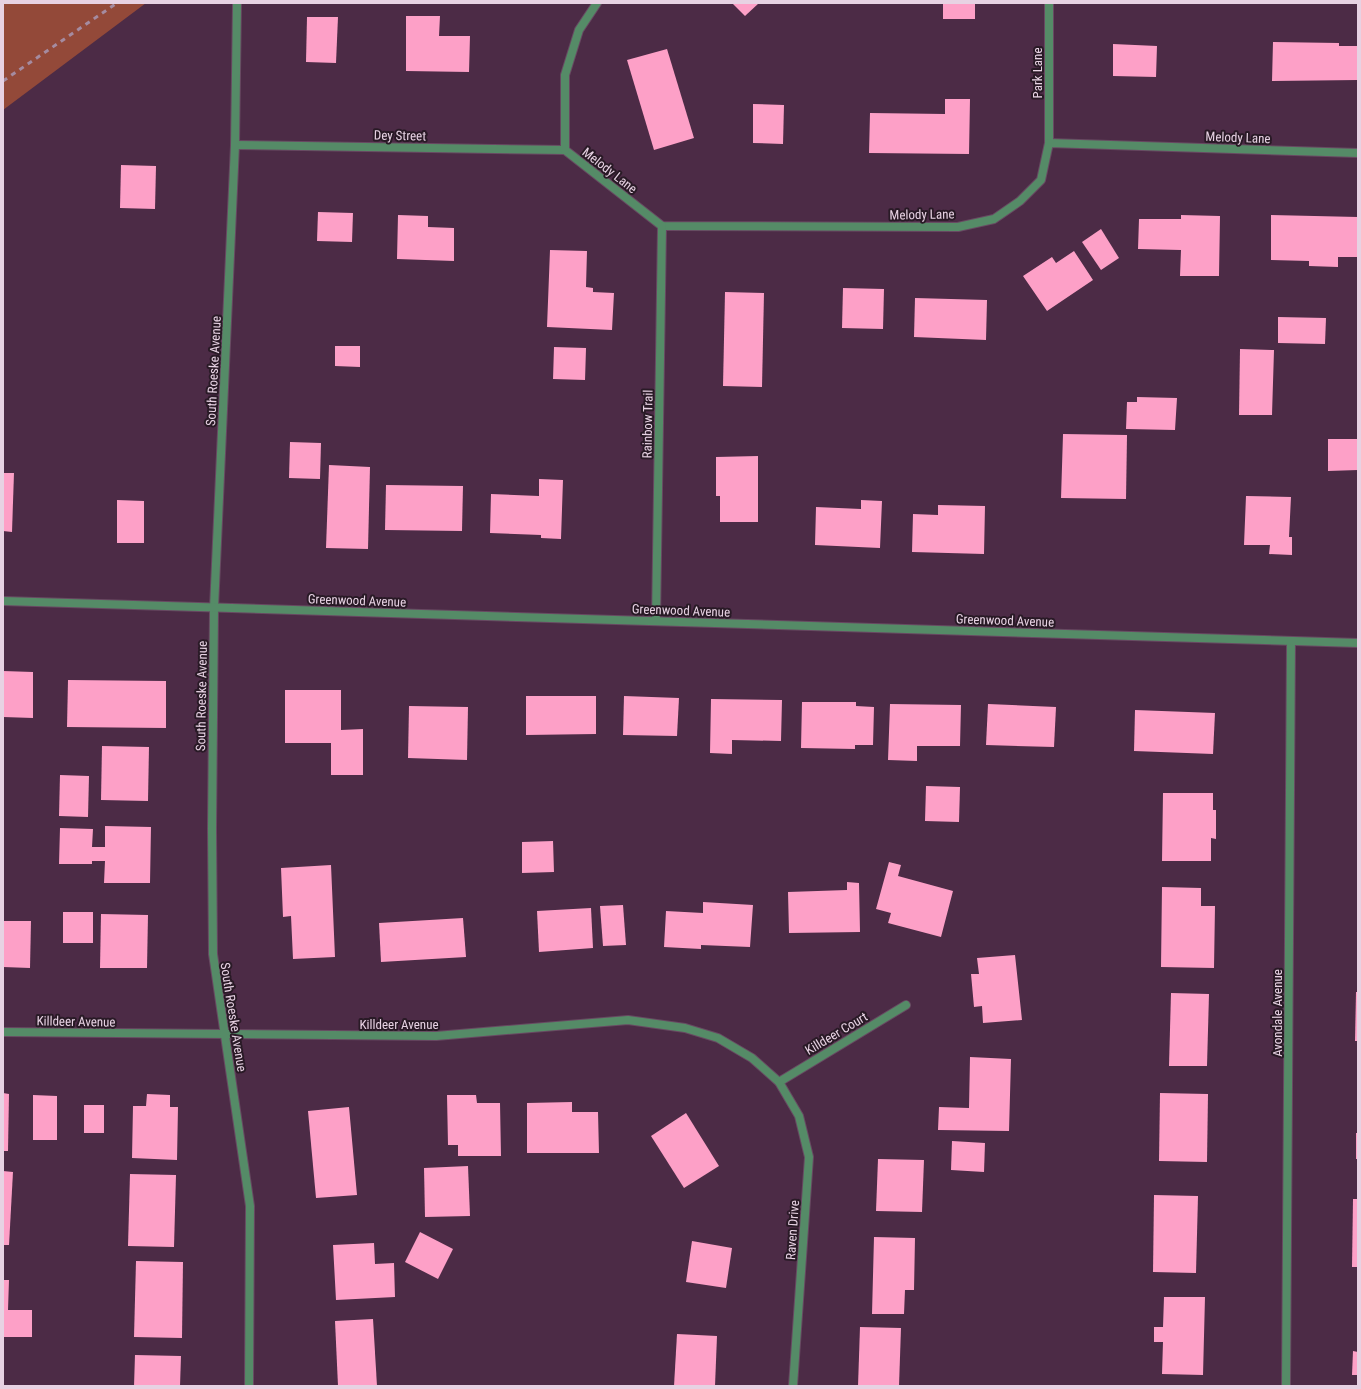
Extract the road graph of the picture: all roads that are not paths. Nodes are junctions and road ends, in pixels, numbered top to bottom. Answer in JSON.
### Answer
{"nodes":[{"id":1,"x":237,"y":3,"type":"edge"},
{"id":2,"x":597,"y":3,"type":"edge"},
{"id":3,"x":1049,"y":3,"type":"edge"},
{"id":4,"x":1049,"y":143,"type":"junction"},
{"id":5,"x":235,"y":145,"type":"junction"},
{"id":6,"x":565,"y":150,"type":"junction"},
{"id":7,"x":1358,"y":153,"type":"edge"},
{"id":8,"x":662,"y":226,"type":"junction"},
{"id":9,"x":3,"y":602,"type":"edge"},
{"id":10,"x":214,"y":608,"type":"junction"},
{"id":11,"x":656,"y":621,"type":"junction"},
{"id":12,"x":1291,"y":641,"type":"junction"},
{"id":13,"x":1358,"y":643,"type":"edge"},
{"id":14,"x":906,"y":1005,"type":"dead end"},
{"id":15,"x":3,"y":1032,"type":"edge"},
{"id":16,"x":225,"y":1035,"type":"junction"},
{"id":17,"x":779,"y":1082,"type":"junction"},
{"id":18,"x":249,"y":1386,"type":"edge"},
{"id":19,"x":793,"y":1386,"type":"edge"},
{"id":20,"x":1286,"y":1386,"type":"edge"}],
"edges":[{"from":1,"to":5,"type":"street","name":"South Roeske Avenue"},
{"from":2,"to":6,"type":"street"},
{"from":3,"to":4,"type":"street","name":"Park Lane"},
{"from":4,"to":7,"type":"street","name":"Melody Lane"},
{"from":4,"to":8,"type":"street","name":"Melody Lane"},
{"from":5,"to":6,"type":"street","name":"Dey Street"},
{"from":5,"to":10,"type":"street","name":"South Roeske Avenue"},
{"from":6,"to":8,"type":"street","name":"Melody Lane"},
{"from":8,"to":11,"type":"street","name":"Rainbow Trail"},
{"from":9,"to":10,"type":"street","name":"Greenwood Avenue"},
{"from":10,"to":11,"type":"street","name":"Greenwood Avenue"},
{"from":10,"to":16,"type":"street","name":"South Roeske Avenue"},
{"from":11,"to":12,"type":"street","name":"Greenwood Avenue"},
{"from":12,"to":13,"type":"street","name":"Greenwood Avenue"},
{"from":12,"to":20,"type":"street","name":"Avondale Avenue"},
{"from":14,"to":17,"type":"street","name":"Killdeer Court"},
{"from":15,"to":16,"type":"street","name":"Killdeer Avenue"},
{"from":16,"to":17,"type":"street","name":"Killdeer Avenue"},
{"from":16,"to":18,"type":"street","name":"South Roeske Avenue"},
{"from":17,"to":19,"type":"street","name":"Raven Drive"}]}
